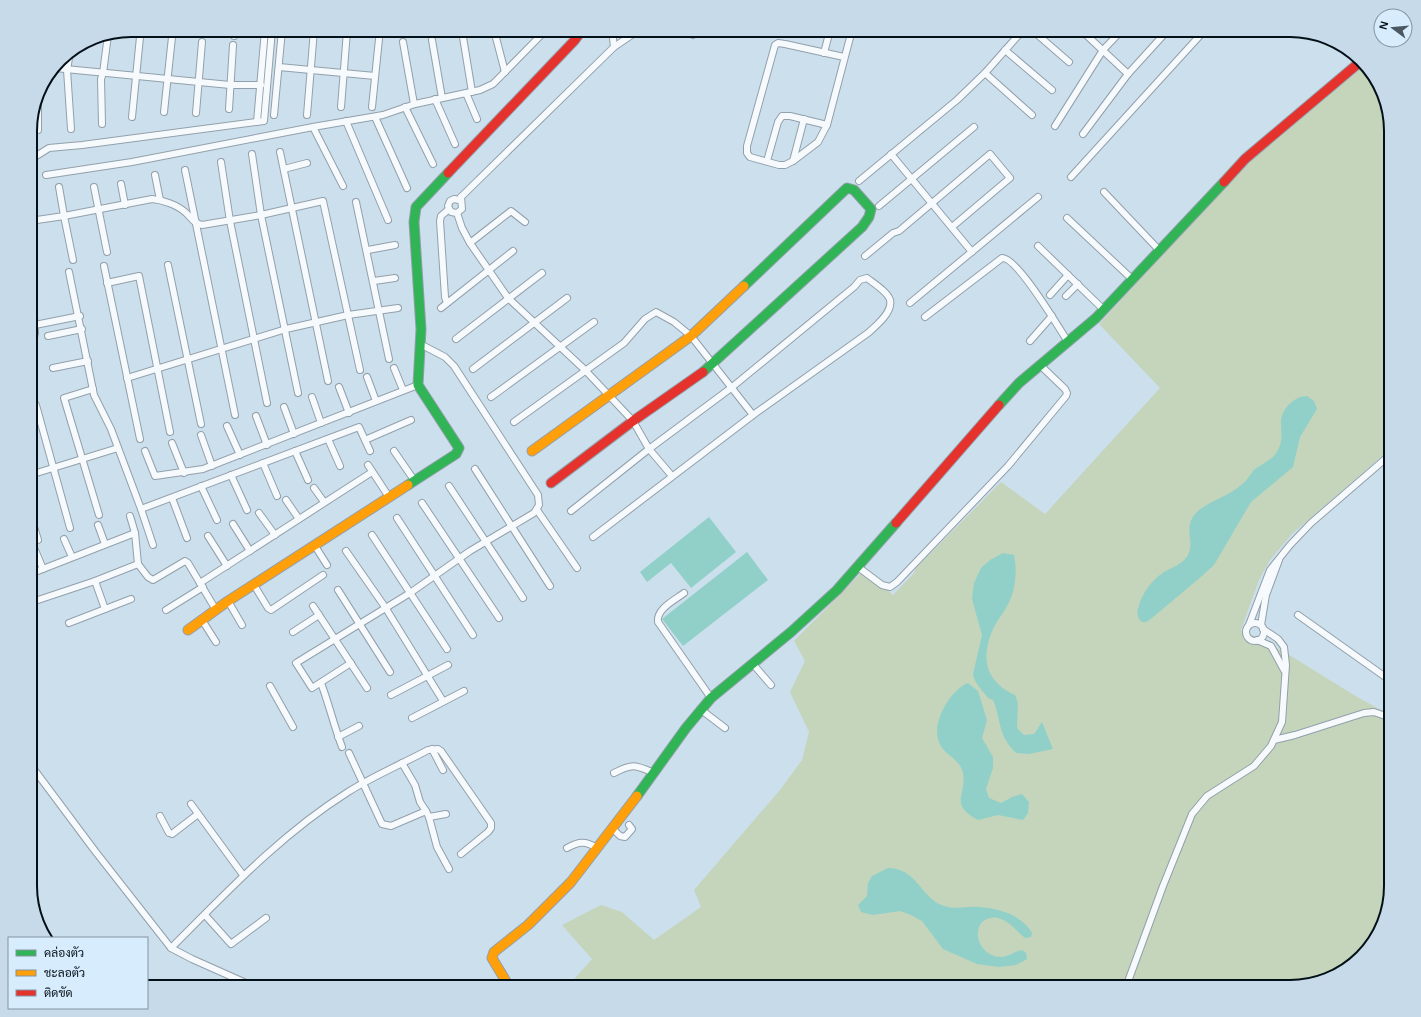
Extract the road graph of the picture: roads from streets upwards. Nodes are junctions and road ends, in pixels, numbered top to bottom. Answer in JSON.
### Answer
{"nodes":[{"id":1,"x":140,"y":37,"type":"dead end"},
{"id":2,"x":172,"y":37,"type":"dead end"},
{"id":3,"x":264,"y":37,"type":"edge"},
{"id":4,"x":271,"y":37,"type":"edge"},
{"id":5,"x":281,"y":37,"type":"edge"},
{"id":6,"x":313,"y":37,"type":"edge"},
{"id":7,"x":347,"y":37,"type":"edge"},
{"id":8,"x":463,"y":37,"type":"edge"},
{"id":9,"x":496,"y":37,"type":"edge"},
{"id":10,"x":539,"y":37,"type":"edge"},
{"id":11,"x":577,"y":37,"type":"edge"},
{"id":12,"x":613,"y":37,"type":"edge"},
{"id":13,"x":627,"y":37,"type":"edge"},
{"id":14,"x":828,"y":37,"type":"edge"},
{"id":15,"x":850,"y":37,"type":"edge"},
{"id":16,"x":1016,"y":37,"type":"edge"},
{"id":17,"x":1040,"y":37,"type":"edge"},
{"id":18,"x":1089,"y":37,"type":"edge"},
{"id":19,"x":1115,"y":37,"type":"edge"},
{"id":20,"x":1162,"y":37,"type":"edge"},
{"id":21,"x":1199,"y":37,"type":"edge"},
{"id":22,"x":378,"y":39,"type":"dead end"},
{"id":23,"x":107,"y":40,"type":"edge"},
{"id":24,"x":432,"y":40,"type":"dead end"},
{"id":25,"x":202,"y":42,"type":"dead end"},
{"id":26,"x":402,"y":42,"type":"dead end"},
{"id":27,"x":233,"y":45,"type":"dead end"},
{"id":28,"x":614,"y":47,"type":"junction"},
{"id":29,"x":1005,"y":50,"type":"junction"},
{"id":30,"x":1103,"y":50,"type":"junction"},
{"id":31,"x":824,"y":53,"type":"junction"},
{"id":32,"x":844,"y":57,"type":"junction"},
{"id":33,"x":69,"y":61,"type":"edge"},
{"id":34,"x":1069,"y":62,"type":"dead end"},
{"id":35,"x":1356,"y":65,"type":"edge"},
{"id":36,"x":279,"y":67,"type":"junction"},
{"id":37,"x":61,"y":69,"type":"edge"},
{"id":38,"x":67,"y":70,"type":"junction"},
{"id":39,"x":311,"y":70,"type":"junction"},
{"id":40,"x":505,"y":72,"type":"junction"},
{"id":41,"x":985,"y":72,"type":"junction"},
{"id":42,"x":103,"y":73,"type":"junction"},
{"id":43,"x":344,"y":73,"type":"junction"},
{"id":44,"x":1128,"y":74,"type":"junction"},
{"id":45,"x":137,"y":76,"type":"junction"},
{"id":46,"x":375,"y":76,"type":"junction"},
{"id":47,"x":169,"y":79,"type":"junction"},
{"id":48,"x":198,"y":82,"type":"junction"},
{"id":49,"x":230,"y":85,"type":"junction"},
{"id":50,"x":261,"y":85,"type":"junction"},
{"id":51,"x":1052,"y":90,"type":"dead end"},
{"id":52,"x":469,"y":92,"type":"junction"},
{"id":53,"x":442,"y":98,"type":"junction"},
{"id":54,"x":435,"y":99,"type":"junction"},
{"id":55,"x":414,"y":104,"type":"junction"},
{"id":56,"x":341,"y":107,"type":"dead end"},
{"id":57,"x":372,"y":107,"type":"dead end"},
{"id":58,"x":405,"y":107,"type":"junction"},
{"id":59,"x":229,"y":109,"type":"dead end"},
{"id":60,"x":164,"y":112,"type":"dead end"},
{"id":61,"x":196,"y":113,"type":"dead end"},
{"id":62,"x":274,"y":115,"type":"dead end"},
{"id":63,"x":307,"y":115,"type":"dead end"},
{"id":64,"x":1032,"y":115,"type":"dead end"},
{"id":65,"x":132,"y":117,"type":"dead end"},
{"id":66,"x":375,"y":117,"type":"junction"},
{"id":67,"x":38,"y":119,"type":"edge"},
{"id":68,"x":477,"y":119,"type":"dead end"},
{"id":69,"x":804,"y":119,"type":"junction"},
{"id":70,"x":346,"y":121,"type":"junction"},
{"id":71,"x":257,"y":122,"type":"junction"},
{"id":72,"x":102,"y":124,"type":"dead end"},
{"id":73,"x":827,"y":125,"type":"junction"},
{"id":74,"x":313,"y":126,"type":"junction"},
{"id":75,"x":1055,"y":126,"type":"dead end"},
{"id":76,"x":974,"y":127,"type":"dead end"},
{"id":77,"x":71,"y":129,"type":"dead end"},
{"id":78,"x":38,"y":130,"type":"dead end"},
{"id":79,"x":1083,"y":134,"type":"dead end"},
{"id":80,"x":455,"y":144,"type":"dead end"},
{"id":81,"x":280,"y":152,"type":"dead end"},
{"id":82,"x":252,"y":154,"type":"dead end"},
{"id":83,"x":891,"y":154,"type":"junction"},
{"id":84,"x":37,"y":156,"type":"edge"},
{"id":85,"x":767,"y":161,"type":"junction"},
{"id":86,"x":793,"y":161,"type":"junction"},
{"id":87,"x":221,"y":162,"type":"dead end"},
{"id":88,"x":307,"y":163,"type":"dead end"},
{"id":89,"x":434,"y":164,"type":"dead end"},
{"id":90,"x":284,"y":169,"type":"junction"},
{"id":91,"x":185,"y":170,"type":"dead end"},
{"id":92,"x":46,"y":176,"type":"dead end"},
{"id":93,"x":155,"y":176,"type":"dead end"},
{"id":94,"x":1071,"y":177,"type":"dead end"},
{"id":95,"x":911,"y":179,"type":"junction"},
{"id":96,"x":859,"y":181,"type":"dead end"},
{"id":97,"x":121,"y":184,"type":"dead end"},
{"id":98,"x":343,"y":186,"type":"dead end"},
{"id":99,"x":59,"y":187,"type":"dead end"},
{"id":100,"x":94,"y":187,"type":"dead end"},
{"id":101,"x":407,"y":188,"type":"dead end"},
{"id":102,"x":1104,"y":192,"type":"dead end"},
{"id":103,"x":461,"y":196,"type":"junction"},
{"id":104,"x":1038,"y":197,"type":"dead end"},
{"id":105,"x":160,"y":200,"type":"junction"},
{"id":106,"x":356,"y":202,"type":"dead end"},
{"id":107,"x":932,"y":204,"type":"junction"},
{"id":108,"x":126,"y":205,"type":"junction"},
{"id":109,"x":879,"y":206,"type":"dead end"},
{"id":110,"x":292,"y":209,"type":"junction"},
{"id":111,"x":449,"y":209,"type":"junction"},
{"id":112,"x":99,"y":211,"type":"junction"},
{"id":113,"x":458,"y":213,"type":"junction"},
{"id":114,"x":261,"y":215,"type":"junction"},
{"id":115,"x":64,"y":216,"type":"junction"},
{"id":116,"x":1067,"y":218,"type":"dead end"},
{"id":117,"x":37,"y":220,"type":"edge"},
{"id":118,"x":388,"y":220,"type":"dead end"},
{"id":119,"x":230,"y":222,"type":"junction"},
{"id":120,"x":525,"y":222,"type":"dead end"},
{"id":121,"x":195,"y":224,"type":"junction"},
{"id":122,"x":952,"y":227,"type":"junction"},
{"id":123,"x":470,"y":243,"type":"junction"},
{"id":124,"x":395,"y":245,"type":"dead end"},
{"id":125,"x":1038,"y":246,"type":"dead end"},
{"id":126,"x":368,"y":250,"type":"junction"},
{"id":127,"x":1159,"y":250,"type":"junction"},
{"id":128,"x":513,"y":251,"type":"dead end"},
{"id":129,"x":107,"y":252,"type":"dead end"},
{"id":130,"x":972,"y":252,"type":"junction"},
{"id":131,"x":865,"y":256,"type":"dead end"},
{"id":132,"x":73,"y":260,"type":"dead end"},
{"id":133,"x":168,"y":265,"type":"dead end"},
{"id":134,"x":104,"y":266,"type":"dead end"},
{"id":135,"x":489,"y":271,"type":"junction"},
{"id":136,"x":70,"y":272,"type":"dead end"},
{"id":137,"x":542,"y":273,"type":"dead end"},
{"id":138,"x":1068,"y":275,"type":"junction"},
{"id":139,"x":395,"y":278,"type":"dead end"},
{"id":140,"x":1132,"y":279,"type":"junction"},
{"id":141,"x":374,"y":281,"type":"junction"},
{"id":142,"x":107,"y":283,"type":"junction"},
{"id":143,"x":1078,"y":284,"type":"junction"},
{"id":144,"x":1050,"y":295,"type":"dead end"},
{"id":145,"x":1066,"y":296,"type":"dead end"},
{"id":146,"x":508,"y":298,"type":"junction"},
{"id":147,"x":567,"y":298,"type":"dead end"},
{"id":148,"x":447,"y":303,"type":"junction"},
{"id":149,"x":910,"y":303,"type":"dead end"},
{"id":150,"x":398,"y":308,"type":"dead end"},
{"id":151,"x":441,"y":308,"type":"dead end"},
{"id":152,"x":1104,"y":310,"type":"junction"},
{"id":153,"x":380,"y":311,"type":"junction"},
{"id":154,"x":348,"y":315,"type":"junction"},
{"id":155,"x":80,"y":316,"type":"junction"},
{"id":156,"x":1052,"y":316,"type":"junction"},
{"id":157,"x":925,"y":317,"type":"dead end"},
{"id":158,"x":594,"y":322,"type":"dead end"},
{"id":159,"x":533,"y":323,"type":"junction"},
{"id":160,"x":316,"y":324,"type":"junction"},
{"id":161,"x":37,"y":325,"type":"edge"},
{"id":162,"x":82,"y":328,"type":"junction"},
{"id":163,"x":286,"y":330,"type":"junction"},
{"id":164,"x":48,"y":336,"type":"dead end"},
{"id":165,"x":691,"y":336,"type":"junction"},
{"id":166,"x":254,"y":339,"type":"junction"},
{"id":167,"x":456,"y":339,"type":"dead end"},
{"id":168,"x":1030,"y":341,"type":"dead end"},
{"id":169,"x":1068,"y":342,"type":"junction"},
{"id":170,"x":420,"y":344,"type":"junction"},
{"id":171,"x":559,"y":347,"type":"junction"},
{"id":172,"x":221,"y":349,"type":"junction"},
{"id":173,"x":389,"y":359,"type":"dead end"},
{"id":174,"x":188,"y":360,"type":"junction"},
{"id":175,"x":88,"y":361,"type":"junction"},
{"id":176,"x":713,"y":363,"type":"junction"},
{"id":177,"x":1040,"y":365,"type":"junction"},
{"id":178,"x":53,"y":368,"type":"dead end"},
{"id":179,"x":394,"y":368,"type":"dead end"},
{"id":180,"x":158,"y":369,"type":"junction"},
{"id":181,"x":473,"y":369,"type":"dead end"},
{"id":182,"x":360,"y":370,"type":"dead end"},
{"id":183,"x":585,"y":370,"type":"junction"},
{"id":184,"x":367,"y":377,"type":"dead end"},
{"id":185,"x":128,"y":378,"type":"junction"},
{"id":186,"x":328,"y":381,"type":"dead end"},
{"id":187,"x":418,"y":385,"type":"junction"},
{"id":188,"x":339,"y":387,"type":"dead end"},
{"id":189,"x":730,"y":388,"type":"junction"},
{"id":190,"x":93,"y":389,"type":"junction"},
{"id":191,"x":403,"y":390,"type":"junction"},
{"id":192,"x":298,"y":393,"type":"dead end"},
{"id":193,"x":608,"y":395,"type":"junction"},
{"id":194,"x":312,"y":397,"type":"dead end"},
{"id":195,"x":491,"y":397,"type":"dead end"},
{"id":196,"x":376,"y":401,"type":"junction"},
{"id":197,"x":267,"y":403,"type":"dead end"},
{"id":198,"x":284,"y":407,"type":"dead end"},
{"id":199,"x":37,"y":409,"type":"edge"},
{"id":200,"x":349,"y":413,"type":"junction"},
{"id":201,"x":235,"y":414,"type":"dead end"},
{"id":202,"x":753,"y":415,"type":"junction"},
{"id":203,"x":256,"y":416,"type":"dead end"},
{"id":204,"x":411,"y":420,"type":"dead end"},
{"id":205,"x":633,"y":421,"type":"junction"},
{"id":206,"x":514,"y":422,"type":"dead end"},
{"id":207,"x":321,"y":423,"type":"junction"},
{"id":208,"x":201,"y":424,"type":"dead end"},
{"id":209,"x":227,"y":426,"type":"dead end"},
{"id":210,"x":170,"y":432,"type":"dead end"},
{"id":211,"x":294,"y":434,"type":"junction"},
{"id":212,"x":201,"y":436,"type":"dead end"},
{"id":213,"x":140,"y":439,"type":"dead end"},
{"id":214,"x":328,"y":439,"type":"junction"},
{"id":215,"x":365,"y":440,"type":"junction"},
{"id":216,"x":172,"y":443,"type":"dead end"},
{"id":217,"x":267,"y":445,"type":"junction"},
{"id":218,"x":118,"y":448,"type":"junction"},
{"id":219,"x":649,"y":448,"type":"junction"},
{"id":220,"x":145,"y":451,"type":"dead end"},
{"id":221,"x":295,"y":451,"type":"junction"},
{"id":222,"x":394,"y":451,"type":"dead end"},
{"id":223,"x":370,"y":452,"type":"dead end"},
{"id":224,"x":532,"y":452,"type":"dead end"},
{"id":225,"x":240,"y":456,"type":"junction"},
{"id":226,"x":82,"y":459,"type":"junction"},
{"id":227,"x":1384,"y":460,"type":"edge"},
{"id":228,"x":263,"y":463,"type":"junction"},
{"id":229,"x":368,"y":465,"type":"dead end"},
{"id":230,"x":212,"y":466,"type":"junction"},
{"id":231,"x":340,"y":466,"type":"dead end"},
{"id":232,"x":53,"y":468,"type":"junction"},
{"id":233,"x":475,"y":469,"type":"dead end"},
{"id":234,"x":372,"y":472,"type":"junction"},
{"id":235,"x":37,"y":473,"type":"edge"},
{"id":236,"x":184,"y":473,"type":"junction"},
{"id":237,"x":231,"y":475,"type":"junction"},
{"id":238,"x":672,"y":476,"type":"junction"},
{"id":239,"x":308,"y":480,"type":"dead end"},
{"id":240,"x":414,"y":480,"type":"junction"},
{"id":241,"x":551,"y":483,"type":"dead end"},
{"id":242,"x":201,"y":486,"type":"junction"},
{"id":243,"x":449,"y":486,"type":"dead end"},
{"id":244,"x":314,"y":488,"type":"dead end"},
{"id":245,"x":277,"y":496,"type":"dead end"},
{"id":246,"x":389,"y":497,"type":"junction"},
{"id":247,"x":172,"y":498,"type":"junction"},
{"id":248,"x":286,"y":500,"type":"dead end"},
{"id":249,"x":324,"y":502,"type":"junction"},
{"id":250,"x":422,"y":503,"type":"dead end"},
{"id":251,"x":141,"y":509,"type":"junction"},
{"id":252,"x":247,"y":510,"type":"dead end"},
{"id":253,"x":537,"y":510,"type":"junction"},
{"id":254,"x":571,"y":511,"type":"dead end"},
{"id":255,"x":259,"y":513,"type":"dead end"},
{"id":256,"x":99,"y":515,"type":"dead end"},
{"id":257,"x":130,"y":516,"type":"dead end"},
{"id":258,"x":397,"y":518,"type":"dead end"},
{"id":259,"x":299,"y":519,"type":"junction"},
{"id":260,"x":217,"y":520,"type":"dead end"},
{"id":261,"x":233,"y":524,"type":"dead end"},
{"id":262,"x":98,"y":525,"type":"dead end"},
{"id":263,"x":70,"y":528,"type":"dead end"},
{"id":264,"x":511,"y":528,"type":"junction"},
{"id":265,"x":135,"y":533,"type":"junction"},
{"id":266,"x":275,"y":535,"type":"junction"},
{"id":267,"x":372,"y":535,"type":"dead end"},
{"id":268,"x":208,"y":536,"type":"dead end"},
{"id":269,"x":37,"y":537,"type":"edge"},
{"id":270,"x":593,"y":537,"type":"dead end"},
{"id":271,"x":187,"y":538,"type":"dead end"},
{"id":272,"x":64,"y":539,"type":"dead end"},
{"id":273,"x":38,"y":540,"type":"dead end"},
{"id":274,"x":485,"y":542,"type":"junction"},
{"id":275,"x":105,"y":544,"type":"junction"},
{"id":276,"x":153,"y":545,"type":"dead end"},
{"id":277,"x":315,"y":546,"type":"junction"},
{"id":278,"x":250,"y":551,"type":"junction"},
{"id":279,"x":346,"y":551,"type":"dead end"},
{"id":280,"x":37,"y":555,"type":"edge"},
{"id":281,"x":72,"y":557,"type":"junction"},
{"id":282,"x":1280,"y":557,"type":"junction"},
{"id":283,"x":460,"y":558,"type":"junction"},
{"id":284,"x":138,"y":564,"type":"junction"},
{"id":285,"x":327,"y":565,"type":"dead end"},
{"id":286,"x":227,"y":566,"type":"junction"},
{"id":287,"x":858,"y":567,"type":"junction"},
{"id":288,"x":577,"y":568,"type":"dead end"},
{"id":289,"x":43,"y":569,"type":"junction"},
{"id":290,"x":37,"y":571,"type":"edge"},
{"id":291,"x":323,"y":575,"type":"dead end"},
{"id":292,"x":435,"y":577,"type":"junction"},
{"id":293,"x":95,"y":581,"type":"junction"},
{"id":294,"x":201,"y":585,"type":"junction"},
{"id":295,"x":254,"y":585,"type":"junction"},
{"id":296,"x":550,"y":586,"type":"dead end"},
{"id":297,"x":338,"y":590,"type":"dead end"},
{"id":298,"x":410,"y":593,"type":"junction"},
{"id":299,"x":684,"y":593,"type":"dead end"},
{"id":300,"x":131,"y":598,"type":"dead end"},
{"id":301,"x":523,"y":598,"type":"dead end"},
{"id":302,"x":37,"y":600,"type":"edge"},
{"id":303,"x":228,"y":601,"type":"junction"},
{"id":304,"x":313,"y":606,"type":"dead end"},
{"id":305,"x":385,"y":607,"type":"junction"},
{"id":306,"x":105,"y":609,"type":"junction"},
{"id":307,"x":166,"y":610,"type":"dead end"},
{"id":308,"x":216,"y":610,"type":"junction"},
{"id":309,"x":319,"y":615,"type":"junction"},
{"id":310,"x":1298,"y":615,"type":"dead end"},
{"id":311,"x":500,"y":618,"type":"dead end"},
{"id":312,"x":202,"y":620,"type":"junction"},
{"id":313,"x":69,"y":623,"type":"dead end"},
{"id":314,"x":359,"y":623,"type":"junction"},
{"id":315,"x":242,"y":625,"type":"dead end"},
{"id":316,"x":1249,"y":625,"type":"junction"},
{"id":317,"x":1262,"y":627,"type":"junction"},
{"id":318,"x":188,"y":630,"type":"dead end"},
{"id":319,"x":293,"y":632,"type":"dead end"},
{"id":320,"x":473,"y":635,"type":"dead end"},
{"id":321,"x":335,"y":639,"type":"junction"},
{"id":322,"x":1257,"y":640,"type":"junction"},
{"id":323,"x":216,"y":642,"type":"dead end"},
{"id":324,"x":447,"y":649,"type":"dead end"},
{"id":325,"x":350,"y":663,"type":"junction"},
{"id":326,"x":752,"y":663,"type":"junction"},
{"id":327,"x":448,"y":665,"type":"dead end"},
{"id":328,"x":390,"y":672,"type":"dead end"},
{"id":329,"x":1285,"y":673,"type":"junction"},
{"id":330,"x":429,"y":676,"type":"junction"},
{"id":331,"x":1384,"y":676,"type":"edge"},
{"id":332,"x":321,"y":683,"type":"junction"},
{"id":333,"x":771,"y":685,"type":"dead end"},
{"id":334,"x":270,"y":686,"type":"dead end"},
{"id":335,"x":367,"y":688,"type":"dead end"},
{"id":336,"x":464,"y":691,"type":"dead end"},
{"id":337,"x":391,"y":695,"type":"dead end"},
{"id":338,"x":711,"y":698,"type":"junction"},
{"id":339,"x":442,"y":701,"type":"junction"},
{"id":340,"x":700,"y":709,"type":"junction"},
{"id":341,"x":1384,"y":716,"type":"edge"},
{"id":342,"x":412,"y":718,"type":"dead end"},
{"id":343,"x":359,"y":726,"type":"dead end"},
{"id":344,"x":293,"y":727,"type":"dead end"},
{"id":345,"x":724,"y":728,"type":"dead end"},
{"id":346,"x":338,"y":737,"type":"junction"},
{"id":347,"x":1274,"y":740,"type":"junction"},
{"id":348,"x":342,"y":747,"type":"dead end"},
{"id":349,"x":432,"y":750,"type":"junction"},
{"id":350,"x":348,"y":754,"type":"dead end"},
{"id":351,"x":402,"y":763,"type":"junction"},
{"id":352,"x":443,"y":770,"type":"dead end"},
{"id":353,"x":37,"y":773,"type":"edge"},
{"id":354,"x":614,"y":773,"type":"dead end"},
{"id":355,"x":654,"y":773,"type":"junction"},
{"id":356,"x":363,"y":783,"type":"junction"},
{"id":357,"x":191,"y":804,"type":"dead end"},
{"id":358,"x":198,"y":814,"type":"junction"},
{"id":359,"x":428,"y":814,"type":"junction"},
{"id":360,"x":446,"y":814,"type":"dead end"},
{"id":361,"x":160,"y":816,"type":"dead end"},
{"id":362,"x":629,"y":824,"type":"dead end"},
{"id":363,"x":612,"y":828,"type":"junction"},
{"id":364,"x":567,"y":848,"type":"dead end"},
{"id":365,"x":597,"y":848,"type":"junction"},
{"id":366,"x":461,"y":854,"type":"dead end"},
{"id":367,"x":449,"y":869,"type":"dead end"},
{"id":368,"x":243,"y":875,"type":"junction"},
{"id":369,"x":205,"y":914,"type":"junction"},
{"id":370,"x":266,"y":918,"type":"dead end"},
{"id":371,"x":171,"y":948,"type":"junction"},
{"id":372,"x":239,"y":980,"type":"edge"},
{"id":373,"x":505,"y":980,"type":"edge"},
{"id":374,"x":1128,"y":980,"type":"edge"}],
"edges":[{"from":1,"to":45,"type":"street"},
{"from":2,"to":47,"type":"street"},
{"from":3,"to":50,"type":"street"},
{"from":4,"to":71,"type":"street"},
{"from":5,"to":36,"type":"street"},
{"from":6,"to":39,"type":"street"},
{"from":7,"to":43,"type":"street"},
{"from":8,"to":52,"type":"street"},
{"from":9,"to":40,"type":"street"},
{"from":10,"to":40,"type":"street"},
{"from":11,"to":170,"type":"street"},
{"from":12,"to":28,"type":"street"},
{"from":13,"to":28,"type":"street"},
{"from":14,"to":31,"type":"street"},
{"from":15,"to":32,"type":"street"},
{"from":16,"to":29,"type":"street"},
{"from":17,"to":34,"type":"street"},
{"from":18,"to":30,"type":"street"},
{"from":19,"to":30,"type":"street"},
{"from":20,"to":44,"type":"street"},
{"from":21,"to":94,"type":"street"},
{"from":22,"to":46,"type":"street"},
{"from":23,"to":42,"type":"street"},
{"from":24,"to":53,"type":"street"},
{"from":25,"to":48,"type":"street"},
{"from":26,"to":55,"type":"street"},
{"from":27,"to":49,"type":"street"},
{"from":28,"to":103,"type":"street"},
{"from":29,"to":41,"type":"street"},
{"from":29,"to":51,"type":"street"},
{"from":30,"to":44,"type":"street"},
{"from":30,"to":75,"type":"street"},
{"from":31,"to":32,"type":"street"},
{"from":31,"to":85,"type":"street"},
{"from":32,"to":73,"type":"street"},
{"from":33,"to":38,"type":"street"},
{"from":35,"to":127,"type":"street"},
{"from":36,"to":39,"type":"street"},
{"from":36,"to":62,"type":"street"},
{"from":37,"to":38,"type":"street"},
{"from":38,"to":42,"type":"street"},
{"from":38,"to":77,"type":"street"},
{"from":39,"to":43,"type":"street"},
{"from":39,"to":63,"type":"street"},
{"from":40,"to":52,"type":"street"},
{"from":41,"to":64,"type":"street"},
{"from":41,"to":83,"type":"street"},
{"from":42,"to":45,"type":"street"},
{"from":42,"to":72,"type":"street"},
{"from":43,"to":46,"type":"street"},
{"from":43,"to":56,"type":"street"},
{"from":44,"to":79,"type":"street"},
{"from":45,"to":47,"type":"street"},
{"from":45,"to":65,"type":"street"},
{"from":46,"to":57,"type":"street"},
{"from":47,"to":48,"type":"street"},
{"from":47,"to":60,"type":"street"},
{"from":48,"to":49,"type":"street"},
{"from":48,"to":61,"type":"street"},
{"from":49,"to":50,"type":"street"},
{"from":49,"to":59,"type":"street"},
{"from":50,"to":71,"type":"street"},
{"from":52,"to":53,"type":"street"},
{"from":52,"to":68,"type":"street"},
{"from":53,"to":54,"type":"street"},
{"from":54,"to":55,"type":"street"},
{"from":54,"to":80,"type":"street"},
{"from":55,"to":58,"type":"street"},
{"from":58,"to":66,"type":"street"},
{"from":58,"to":89,"type":"street"},
{"from":66,"to":70,"type":"street"},
{"from":66,"to":101,"type":"street"},
{"from":67,"to":78,"type":"street"},
{"from":69,"to":73,"type":"street"},
{"from":69,"to":85,"type":"street"},
{"from":69,"to":86,"type":"street"},
{"from":70,"to":74,"type":"street"},
{"from":70,"to":118,"type":"street"},
{"from":71,"to":84,"type":"street"},
{"from":73,"to":86,"type":"street"},
{"from":74,"to":92,"type":"street"},
{"from":74,"to":98,"type":"street"},
{"from":76,"to":95,"type":"street"},
{"from":81,"to":90,"type":"street"},
{"from":82,"to":114,"type":"street"},
{"from":83,"to":95,"type":"street"},
{"from":83,"to":96,"type":"street"},
{"from":85,"to":86,"type":"street"},
{"from":87,"to":119,"type":"street"},
{"from":88,"to":90,"type":"street"},
{"from":90,"to":110,"type":"street"},
{"from":91,"to":121,"type":"street"},
{"from":93,"to":105,"type":"street"},
{"from":95,"to":107,"type":"street"},
{"from":95,"to":109,"type":"street"},
{"from":97,"to":108,"type":"street"},
{"from":99,"to":115,"type":"street"},
{"from":100,"to":112,"type":"street"},
{"from":102,"to":127,"type":"street"},
{"from":103,"to":111,"type":"street"},
{"from":103,"to":113,"type":"street"},
{"from":104,"to":130,"type":"street"},
{"from":105,"to":108,"type":"street"},
{"from":105,"to":121,"type":"street"},
{"from":106,"to":126,"type":"street"},
{"from":107,"to":122,"type":"street"},
{"from":107,"to":122,"type":"street"},
{"from":107,"to":131,"type":"street"},
{"from":108,"to":112,"type":"street"},
{"from":110,"to":114,"type":"street"},
{"from":110,"to":154,"type":"street"},
{"from":110,"to":160,"type":"street"},
{"from":111,"to":113,"type":"street"},
{"from":111,"to":148,"type":"street"},
{"from":112,"to":115,"type":"street"},
{"from":112,"to":129,"type":"street"},
{"from":113,"to":123,"type":"street"},
{"from":114,"to":119,"type":"street"},
{"from":114,"to":163,"type":"street"},
{"from":115,"to":117,"type":"street"},
{"from":115,"to":132,"type":"street"},
{"from":116,"to":140,"type":"street"},
{"from":119,"to":121,"type":"street"},
{"from":119,"to":166,"type":"street"},
{"from":120,"to":123,"type":"street"},
{"from":121,"to":172,"type":"street"},
{"from":122,"to":130,"type":"street"},
{"from":123,"to":135,"type":"street"},
{"from":124,"to":126,"type":"street"},
{"from":125,"to":138,"type":"street"},
{"from":126,"to":141,"type":"street"},
{"from":127,"to":140,"type":"street"},
{"from":128,"to":135,"type":"street"},
{"from":130,"to":149,"type":"street"},
{"from":133,"to":174,"type":"street"},
{"from":134,"to":142,"type":"street"},
{"from":135,"to":146,"type":"street"},
{"from":135,"to":148,"type":"street"},
{"from":136,"to":155,"type":"street"},
{"from":137,"to":146,"type":"street"},
{"from":138,"to":143,"type":"street"},
{"from":138,"to":144,"type":"street"},
{"from":139,"to":141,"type":"street"},
{"from":140,"to":152,"type":"street"},
{"from":141,"to":153,"type":"street"},
{"from":142,"to":180,"type":"street"},
{"from":142,"to":185,"type":"street"},
{"from":143,"to":145,"type":"street"},
{"from":143,"to":152,"type":"street"},
{"from":146,"to":159,"type":"street"},
{"from":146,"to":167,"type":"street"},
{"from":147,"to":159,"type":"street"},
{"from":148,"to":151,"type":"street"},
{"from":150,"to":153,"type":"street"},
{"from":152,"to":169,"type":"street"},
{"from":153,"to":154,"type":"street"},
{"from":153,"to":173,"type":"street"},
{"from":154,"to":160,"type":"street"},
{"from":154,"to":182,"type":"street"},
{"from":155,"to":161,"type":"street"},
{"from":155,"to":162,"type":"street"},
{"from":156,"to":157,"type":"street"},
{"from":156,"to":168,"type":"street"},
{"from":156,"to":169,"type":"street"},
{"from":158,"to":171,"type":"street"},
{"from":159,"to":171,"type":"street"},
{"from":159,"to":181,"type":"street"},
{"from":160,"to":163,"type":"street"},
{"from":160,"to":186,"type":"street"},
{"from":162,"to":164,"type":"street"},
{"from":162,"to":175,"type":"street"},
{"from":163,"to":166,"type":"street"},
{"from":163,"to":192,"type":"street"},
{"from":165,"to":176,"type":"street"},
{"from":165,"to":176,"type":"street"},
{"from":165,"to":183,"type":"street"},
{"from":165,"to":193,"type":"street"},
{"from":166,"to":172,"type":"street"},
{"from":166,"to":197,"type":"street"},
{"from":169,"to":177,"type":"street"},
{"from":170,"to":187,"type":"street"},
{"from":170,"to":253,"type":"street"},
{"from":171,"to":183,"type":"street"},
{"from":171,"to":195,"type":"street"},
{"from":172,"to":174,"type":"street"},
{"from":172,"to":201,"type":"street"},
{"from":174,"to":180,"type":"street"},
{"from":174,"to":208,"type":"street"},
{"from":175,"to":178,"type":"street"},
{"from":175,"to":190,"type":"street"},
{"from":176,"to":189,"type":"street"},
{"from":176,"to":205,"type":"street"},
{"from":177,"to":287,"type":"street"},
{"from":177,"to":287,"type":"street"},
{"from":179,"to":191,"type":"street"},
{"from":180,"to":185,"type":"street"},
{"from":180,"to":210,"type":"street"},
{"from":183,"to":193,"type":"street"},
{"from":183,"to":206,"type":"street"},
{"from":184,"to":196,"type":"street"},
{"from":185,"to":213,"type":"street"},
{"from":187,"to":191,"type":"street"},
{"from":187,"to":240,"type":"street"},
{"from":188,"to":200,"type":"street"},
{"from":189,"to":202,"type":"street"},
{"from":189,"to":202,"type":"street"},
{"from":189,"to":219,"type":"street"},
{"from":190,"to":218,"type":"street"},
{"from":190,"to":226,"type":"street"},
{"from":191,"to":196,"type":"street"},
{"from":193,"to":205,"type":"street"},
{"from":193,"to":224,"type":"street"},
{"from":194,"to":207,"type":"street"},
{"from":196,"to":200,"type":"street"},
{"from":198,"to":211,"type":"street"},
{"from":199,"to":232,"type":"street"},
{"from":200,"to":207,"type":"street"},
{"from":202,"to":238,"type":"street"},
{"from":203,"to":217,"type":"street"},
{"from":204,"to":215,"type":"street"},
{"from":205,"to":219,"type":"street"},
{"from":205,"to":241,"type":"street"},
{"from":207,"to":211,"type":"street"},
{"from":209,"to":225,"type":"street"},
{"from":211,"to":217,"type":"street"},
{"from":212,"to":230,"type":"street"},
{"from":214,"to":215,"type":"street"},
{"from":214,"to":221,"type":"street"},
{"from":214,"to":231,"type":"street"},
{"from":215,"to":223,"type":"street"},
{"from":216,"to":236,"type":"street"},
{"from":217,"to":225,"type":"street"},
{"from":218,"to":226,"type":"street"},
{"from":218,"to":251,"type":"street"},
{"from":219,"to":238,"type":"street"},
{"from":219,"to":254,"type":"street"},
{"from":220,"to":236,"type":"street"},
{"from":221,"to":228,"type":"street"},
{"from":221,"to":239,"type":"street"},
{"from":222,"to":240,"type":"street"},
{"from":225,"to":230,"type":"street"},
{"from":226,"to":232,"type":"street"},
{"from":226,"to":256,"type":"street"},
{"from":227,"to":282,"type":"street"},
{"from":228,"to":237,"type":"street"},
{"from":228,"to":245,"type":"street"},
{"from":229,"to":234,"type":"street"},
{"from":230,"to":236,"type":"street"},
{"from":232,"to":235,"type":"street"},
{"from":232,"to":263,"type":"street"},
{"from":233,"to":264,"type":"street"},
{"from":234,"to":246,"type":"street"},
{"from":234,"to":249,"type":"street"},
{"from":237,"to":242,"type":"street"},
{"from":237,"to":252,"type":"street"},
{"from":238,"to":270,"type":"street"},
{"from":240,"to":246,"type":"street"},
{"from":242,"to":247,"type":"street"},
{"from":242,"to":260,"type":"street"},
{"from":243,"to":274,"type":"street"},
{"from":244,"to":249,"type":"street"},
{"from":246,"to":277,"type":"street"},
{"from":247,"to":251,"type":"street"},
{"from":247,"to":271,"type":"street"},
{"from":248,"to":259,"type":"street"},
{"from":249,"to":259,"type":"street"},
{"from":250,"to":283,"type":"street"},
{"from":251,"to":276,"type":"street"},
{"from":253,"to":264,"type":"street"},
{"from":253,"to":288,"type":"street"},
{"from":255,"to":266,"type":"street"},
{"from":257,"to":265,"type":"street"},
{"from":258,"to":292,"type":"street"},
{"from":259,"to":266,"type":"street"},
{"from":261,"to":278,"type":"street"},
{"from":262,"to":275,"type":"street"},
{"from":264,"to":274,"type":"street"},
{"from":264,"to":296,"type":"street"},
{"from":265,"to":275,"type":"street"},
{"from":265,"to":284,"type":"street"},
{"from":266,"to":278,"type":"street"},
{"from":267,"to":298,"type":"street"},
{"from":268,"to":286,"type":"street"},
{"from":269,"to":273,"type":"street"},
{"from":272,"to":281,"type":"street"},
{"from":274,"to":283,"type":"street"},
{"from":274,"to":301,"type":"street"},
{"from":275,"to":281,"type":"street"},
{"from":277,"to":285,"type":"street"},
{"from":277,"to":295,"type":"street"},
{"from":278,"to":286,"type":"street"},
{"from":279,"to":305,"type":"street"},
{"from":280,"to":289,"type":"street"},
{"from":281,"to":289,"type":"street"},
{"from":282,"to":316,"type":"street"},
{"from":282,"to":317,"type":"street"},
{"from":283,"to":292,"type":"street"},
{"from":283,"to":311,"type":"street"},
{"from":284,"to":293,"type":"street"},
{"from":284,"to":294,"type":"street"},
{"from":286,"to":294,"type":"street"},
{"from":287,"to":326,"type":"street"},
{"from":289,"to":290,"type":"street"},
{"from":291,"to":295,"type":"street"},
{"from":292,"to":298,"type":"street"},
{"from":292,"to":320,"type":"street"},
{"from":293,"to":302,"type":"street"},
{"from":293,"to":306,"type":"street"},
{"from":294,"to":307,"type":"street"},
{"from":294,"to":308,"type":"street"},
{"from":295,"to":303,"type":"street"},
{"from":297,"to":314,"type":"street"},
{"from":298,"to":305,"type":"street"},
{"from":298,"to":324,"type":"street"},
{"from":299,"to":338,"type":"street"},
{"from":300,"to":306,"type":"street"},
{"from":303,"to":308,"type":"street"},
{"from":303,"to":315,"type":"street"},
{"from":304,"to":309,"type":"street"},
{"from":305,"to":314,"type":"street"},
{"from":305,"to":330,"type":"street"},
{"from":306,"to":313,"type":"street"},
{"from":308,"to":312,"type":"street"},
{"from":309,"to":319,"type":"street"},
{"from":309,"to":321,"type":"street"},
{"from":310,"to":331,"type":"street"},
{"from":312,"to":318,"type":"street"},
{"from":312,"to":323,"type":"street"},
{"from":314,"to":321,"type":"street"},
{"from":314,"to":328,"type":"street"},
{"from":316,"to":317,"type":"street"},
{"from":316,"to":322,"type":"street"},
{"from":317,"to":322,"type":"street"},
{"from":317,"to":329,"type":"street"},
{"from":321,"to":325,"type":"street"},
{"from":321,"to":332,"type":"street"},
{"from":322,"to":329,"type":"street"},
{"from":325,"to":332,"type":"street"},
{"from":325,"to":335,"type":"street"},
{"from":326,"to":333,"type":"street"},
{"from":326,"to":338,"type":"street"},
{"from":327,"to":330,"type":"street"},
{"from":329,"to":347,"type":"street"},
{"from":330,"to":337,"type":"street"},
{"from":330,"to":339,"type":"street"},
{"from":332,"to":346,"type":"street"},
{"from":334,"to":344,"type":"street"},
{"from":336,"to":339,"type":"street"},
{"from":338,"to":340,"type":"street"},
{"from":339,"to":342,"type":"street"},
{"from":340,"to":345,"type":"street"},
{"from":340,"to":355,"type":"street"},
{"from":341,"to":347,"type":"street"},
{"from":343,"to":346,"type":"street"},
{"from":346,"to":348,"type":"street"},
{"from":347,"to":374,"type":"street"},
{"from":349,"to":351,"type":"street"},
{"from":349,"to":352,"type":"street"},
{"from":349,"to":366,"type":"street"},
{"from":350,"to":356,"type":"street"},
{"from":351,"to":356,"type":"street"},
{"from":351,"to":359,"type":"street"},
{"from":353,"to":371,"type":"street"},
{"from":354,"to":355,"type":"street"},
{"from":355,"to":363,"type":"street"},
{"from":356,"to":359,"type":"street"},
{"from":356,"to":368,"type":"street"},
{"from":357,"to":358,"type":"street"},
{"from":358,"to":361,"type":"street"},
{"from":358,"to":368,"type":"street"},
{"from":359,"to":360,"type":"street"},
{"from":359,"to":367,"type":"street"},
{"from":362,"to":363,"type":"street"},
{"from":363,"to":365,"type":"street"},
{"from":364,"to":365,"type":"street"},
{"from":365,"to":373,"type":"street"},
{"from":368,"to":369,"type":"street"},
{"from":369,"to":370,"type":"street"},
{"from":369,"to":371,"type":"street"},
{"from":371,"to":372,"type":"street"}]}
